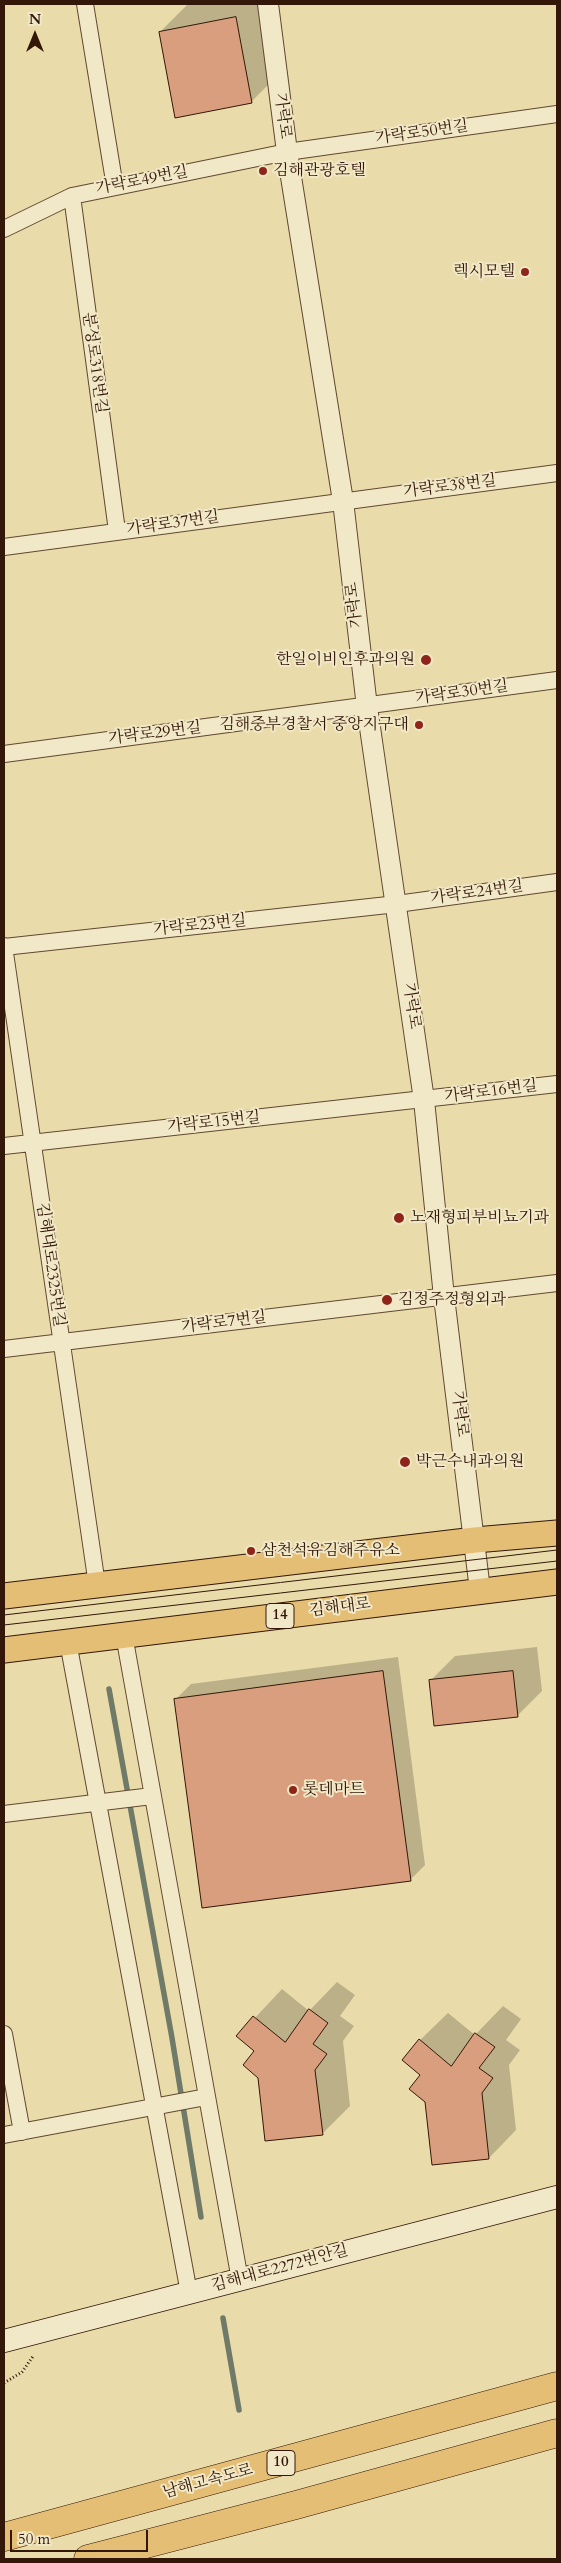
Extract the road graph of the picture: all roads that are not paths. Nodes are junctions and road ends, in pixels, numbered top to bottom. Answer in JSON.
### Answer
{"nodes":[{"id":1,"x":85,"y":4,"type":"edge"},
{"id":2,"x":268,"y":4,"type":"edge"},
{"id":3,"x":557,"y":114,"type":"edge"},
{"id":4,"x":287,"y":152,"type":"junction"},
{"id":5,"x":115,"y":187,"type":"junction"},
{"id":6,"x":72,"y":196,"type":"junction"},
{"id":7,"x":4,"y":229,"type":"edge"},
{"id":8,"x":557,"y":473,"type":"edge"},
{"id":9,"x":343,"y":501,"type":"junction"},
{"id":10,"x":117,"y":531,"type":"junction"},
{"id":11,"x":4,"y":547,"type":"edge"},
{"id":12,"x":557,"y":680,"type":"edge"},
{"id":13,"x":367,"y":706,"type":"junction"},
{"id":14,"x":4,"y":754,"type":"edge"},
{"id":15,"x":557,"y":882,"type":"edge"},
{"id":16,"x":397,"y":904,"type":"junction"},
{"id":17,"x":4,"y":947,"type":"edge"},
{"id":18,"x":557,"y":1084,"type":"edge"},
{"id":19,"x":424,"y":1100,"type":"junction"},
{"id":20,"x":32,"y":1143,"type":"junction"},
{"id":21,"x":4,"y":1146,"type":"edge"},
{"id":22,"x":557,"y":1283,"type":"edge"},
{"id":23,"x":444,"y":1297,"type":"junction"},
{"id":24,"x":62,"y":1343,"type":"junction"},
{"id":25,"x":4,"y":1349,"type":"edge"},
{"id":26,"x":557,"y":1533,"type":"edge"},
{"id":27,"x":475,"y":1540,"type":"junction"},
{"id":28,"x":557,"y":1582,"type":"edge"},
{"id":29,"x":97,"y":1585,"type":"junction"},
{"id":30,"x":480,"y":1590,"type":"junction"},
{"id":31,"x":4,"y":1596,"type":"edge"},
{"id":32,"x":124,"y":1635,"type":"junction"},
{"id":33,"x":68,"y":1642,"type":"junction"},
{"id":34,"x":4,"y":1650,"type":"edge"},
{"id":35,"x":145,"y":1797,"type":"junction"},
{"id":36,"x":98,"y":1803,"type":"junction"},
{"id":37,"x":4,"y":1814,"type":"edge"},
{"id":38,"x":4,"y":2034,"type":"edge"},
{"id":39,"x":206,"y":2097,"type":"junction"},
{"id":40,"x":154,"y":2108,"type":"junction"},
{"id":41,"x":22,"y":2132,"type":"junction"},
{"id":42,"x":4,"y":2135,"type":"edge"},
{"id":43,"x":557,"y":2197,"type":"edge"},
{"id":44,"x":240,"y":2280,"type":"junction"},
{"id":45,"x":189,"y":2293,"type":"junction"},
{"id":46,"x":4,"y":2341,"type":"edge"},
{"id":47,"x":557,"y":2386,"type":"edge"},
{"id":48,"x":557,"y":2433,"type":"edge"},
{"id":49,"x":4,"y":2538,"type":"edge"},
{"id":50,"x":88,"y":2559,"type":"edge"}],
"edges":[{"from":1,"to":5,"type":"street"},
{"from":2,"to":4,"type":"street","name":"가락로"},
{"from":3,"to":4,"type":"street","name":"가락로50번길"},
{"from":4,"to":5,"type":"street","name":"가락로49번길"},
{"from":4,"to":9,"type":"street","name":"가락로"},
{"from":5,"to":6,"type":"street","name":"가락로49번길"},
{"from":6,"to":7,"type":"street","name":"가락로49번길"},
{"from":6,"to":10,"type":"street","name":"분성로318번길"},
{"from":8,"to":9,"type":"street","name":"가락로38번길"},
{"from":9,"to":10,"type":"street","name":"가락로37번길"},
{"from":9,"to":13,"type":"street","name":"가락로"},
{"from":10,"to":11,"type":"street","name":"가락로37번길"},
{"from":12,"to":13,"type":"street","name":"가락로30번길"},
{"from":13,"to":14,"type":"street","name":"가락로29번길"},
{"from":13,"to":16,"type":"street","name":"가락로"},
{"from":15,"to":16,"type":"street","name":"가락로24번길"},
{"from":16,"to":17,"type":"street","name":"가락로23번길"},
{"from":16,"to":19,"type":"street","name":"가락로"},
{"from":17,"to":20,"type":"street","name":"김해대로2325번길"},
{"from":18,"to":19,"type":"street","name":"가락로16번길"},
{"from":19,"to":20,"type":"street","name":"가락로15번길"},
{"from":19,"to":23,"type":"street","name":"가락로"},
{"from":20,"to":21,"type":"street","name":"가락로15번길"},
{"from":20,"to":24,"type":"street","name":"김해대로2325번길"},
{"from":22,"to":23,"type":"street"},
{"from":23,"to":24,"type":"street","name":"가락로7번길"},
{"from":23,"to":27,"type":"street","name":"가락로"},
{"from":24,"to":25,"type":"street","name":"가락로7번길"},
{"from":24,"to":29,"type":"street","name":"김해대로2325번길"},
{"from":26,"to":27,"type":"main road"},
{"from":27,"to":29,"type":"main road"},
{"from":27,"to":30,"type":"street","name":"가락로"},
{"from":28,"to":30,"type":"main road","name":"김해대로","number":"14"},
{"from":29,"to":31,"type":"main road"},
{"from":30,"to":32,"type":"main road","name":"김해대로","number":"14"},
{"from":32,"to":33,"type":"main road","name":"김해대로","number":"14"},
{"from":32,"to":35,"type":"street"},
{"from":33,"to":34,"type":"main road","name":"김해대로","number":"14"},
{"from":33,"to":36,"type":"street"},
{"from":35,"to":36,"type":"street"},
{"from":35,"to":39,"type":"street"},
{"from":36,"to":37,"type":"street"},
{"from":36,"to":40,"type":"street"},
{"from":38,"to":41,"type":"street"},
{"from":39,"to":40,"type":"street"},
{"from":39,"to":44,"type":"street"},
{"from":40,"to":41,"type":"street"},
{"from":40,"to":45,"type":"street"},
{"from":41,"to":42,"type":"street"},
{"from":43,"to":44,"type":"main road","name":"김해대로2272번안길"},
{"from":44,"to":45,"type":"main road","name":"김해대로2272번안길"},
{"from":45,"to":46,"type":"main road","name":"김해대로2272번안길"},
{"from":47,"to":49,"type":"highway","name":"남해고속도로","number":"10"},
{"from":48,"to":50,"type":"highway"}]}
